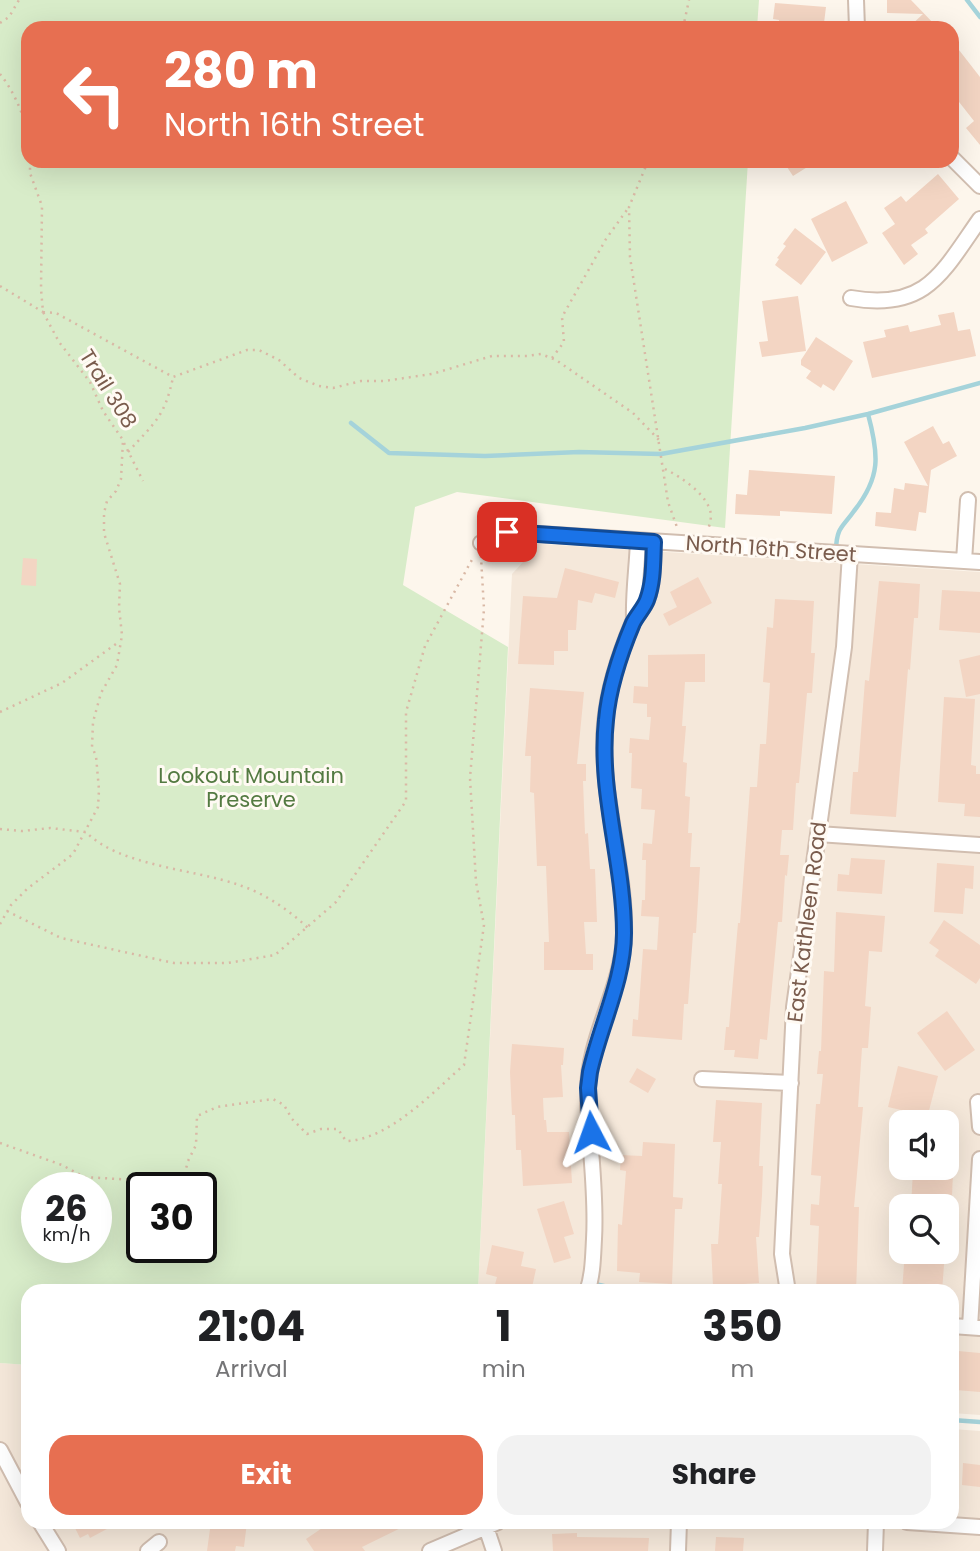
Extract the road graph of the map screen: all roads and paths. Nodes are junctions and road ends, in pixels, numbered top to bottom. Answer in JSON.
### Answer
{"nodes":[{"id":1,"x":19,"y":0,"type":"edge"},
{"id":2,"x":689,"y":0,"type":"edge"},
{"id":3,"x":856,"y":0,"type":"edge"},
{"id":4,"x":684,"y":21,"type":"edge"},
{"id":5,"x":858,"y":21,"type":"edge"},
{"id":6,"x":0,"y":23,"type":"edge"},
{"id":7,"x":0,"y":74,"type":"edge"},
{"id":8,"x":21,"y":113,"type":"edge"},
{"id":9,"x":959,"y":165,"type":"edge"},
{"id":10,"x":30,"y":168,"type":"edge"},
{"id":11,"x":645,"y":168,"type":"edge"},
{"id":12,"x":980,"y":186,"type":"edge"},
{"id":13,"x":629,"y":207,"type":"junction"},
{"id":14,"x":980,"y":219,"type":"edge"},
{"id":15,"x":0,"y":286,"type":"edge"},
{"id":16,"x":851,"y":298,"type":"dead end"},
{"id":17,"x":43,"y":312,"type":"junction"},
{"id":18,"x":552,"y":358,"type":"junction"},
{"id":19,"x":173,"y":377,"type":"junction"},
{"id":20,"x":659,"y":439,"type":"junction"},
{"id":21,"x":122,"y":440,"type":"junction"},
{"id":22,"x":128,"y":452,"type":"junction"},
{"id":23,"x":664,"y":468,"type":"junction"},
{"id":24,"x":143,"y":481,"type":"dead end"},
{"id":25,"x":968,"y":500,"type":"dead end"},
{"id":26,"x":638,"y":541,"type":"junction"},
{"id":27,"x":654,"y":542,"type":"junction"},
{"id":28,"x":676,"y":543,"type":"junction"},
{"id":29,"x":481,"y":544,"type":"junction"},
{"id":30,"x":705,"y":545,"type":"junction"},
{"id":31,"x":850,"y":554,"type":"junction"},
{"id":32,"x":964,"y":561,"type":"junction"},
{"id":33,"x":637,"y":562,"type":"junction"},
{"id":34,"x":653,"y":562,"type":"junction"},
{"id":35,"x":980,"y":562,"type":"edge"},
{"id":36,"x":642,"y":593,"type":"junction"},
{"id":37,"x":121,"y":640,"type":"junction"},
{"id":38,"x":0,"y":712,"type":"edge"},
{"id":39,"x":0,"y":829,"type":"edge"},
{"id":40,"x":86,"y":832,"type":"junction"},
{"id":41,"x":818,"y":834,"type":"junction"},
{"id":42,"x":980,"y":845,"type":"edge"},
{"id":43,"x":7,"y":911,"type":"junction"},
{"id":44,"x":0,"y":924,"type":"edge"},
{"id":45,"x":308,"y":928,"type":"junction"},
{"id":46,"x":702,"y":1079,"type":"dead end"},
{"id":47,"x":790,"y":1083,"type":"junction"},
{"id":48,"x":978,"y":1102,"type":"dead end"},
{"id":49,"x":980,"y":1126,"type":"edge"},
{"id":50,"x":0,"y":1143,"type":"edge"},
{"id":51,"x":980,"y":1159,"type":"edge"},
{"id":52,"x":185,"y":1172,"type":"edge"},
{"id":53,"x":126,"y":1179,"type":"edge"},
{"id":54,"x":589,"y":1284,"type":"edge"},
{"id":55,"x":787,"y":1284,"type":"edge"},
{"id":56,"x":975,"y":1327,"type":"edge"},
{"id":57,"x":0,"y":1450,"type":"edge"},
{"id":58,"x":21,"y":1490,"type":"edge"},
{"id":59,"x":959,"y":1526,"type":"edge"},
{"id":60,"x":980,"y":1527,"type":"edge"},
{"id":61,"x":44,"y":1529,"type":"edge"},
{"id":62,"x":482,"y":1529,"type":"edge"},
{"id":63,"x":492,"y":1529,"type":"edge"},
{"id":64,"x":679,"y":1529,"type":"edge"},
{"id":65,"x":876,"y":1529,"type":"edge"},
{"id":66,"x":58,"y":1551,"type":"edge"},
{"id":67,"x":430,"y":1551,"type":"edge"},
{"id":68,"x":494,"y":1551,"type":"edge"},
{"id":69,"x":678,"y":1551,"type":"edge"},
{"id":70,"x":874,"y":1551,"type":"edge"}],
"edges":[{"from":1,"to":6,"type":"path"},
{"from":2,"to":4,"type":"path"},
{"from":3,"to":5,"type":"street"},
{"from":7,"to":8,"type":"path"},
{"from":9,"to":12,"type":"street"},
{"from":10,"to":17,"type":"path","name":"Trail 308"},
{"from":11,"to":13,"type":"path"},
{"from":13,"to":18,"type":"path"},
{"from":13,"to":20,"type":"path"},
{"from":14,"to":16,"type":"street"},
{"from":15,"to":17,"type":"path"},
{"from":17,"to":19,"type":"path"},
{"from":17,"to":21,"type":"path","name":"Trail 308"},
{"from":18,"to":19,"type":"path"},
{"from":18,"to":20,"type":"path"},
{"from":19,"to":22,"type":"path"},
{"from":20,"to":23,"type":"path"},
{"from":21,"to":22,"type":"path"},
{"from":21,"to":37,"type":"path","name":"Trail 308"},
{"from":22,"to":24,"type":"path"},
{"from":23,"to":28,"type":"path"},
{"from":23,"to":30,"type":"path"},
{"from":25,"to":32,"type":"street"},
{"from":26,"to":27,"type":"street","name":"North 16th Street"},
{"from":26,"to":29,"type":"street","name":"North 16th Street"},
{"from":26,"to":33,"type":"street"},
{"from":27,"to":28,"type":"street","name":"North 16th Street"},
{"from":27,"to":34,"type":"street"},
{"from":28,"to":30,"type":"street","name":"North 16th Street"},
{"from":29,"to":45,"type":"path"},
{"from":29,"to":52,"type":"path"},
{"from":30,"to":31,"type":"street","name":"North 16th Street"},
{"from":31,"to":32,"type":"street","name":"North 16th Street"},
{"from":31,"to":41,"type":"street","name":"East Kathleen Road"},
{"from":32,"to":35,"type":"street","name":"North 16th Street"},
{"from":33,"to":34,"type":"street"},
{"from":33,"to":36,"type":"street"},
{"from":34,"to":36,"type":"street"},
{"from":36,"to":54,"type":"street"},
{"from":37,"to":38,"type":"path"},
{"from":37,"to":40,"type":"path","name":"Trail 308"},
{"from":39,"to":40,"type":"path"},
{"from":40,"to":43,"type":"path","name":"Trail 308"},
{"from":40,"to":45,"type":"path"},
{"from":41,"to":42,"type":"street"},
{"from":41,"to":47,"type":"street","name":"East Kathleen Road"},
{"from":43,"to":44,"type":"path","name":"Trail 308"},
{"from":43,"to":45,"type":"path"},
{"from":46,"to":47,"type":"street"},
{"from":47,"to":55,"type":"street","name":"East Kathleen Road"},
{"from":48,"to":49,"type":"street"},
{"from":50,"to":53,"type":"path"},
{"from":51,"to":56,"type":"street"},
{"from":57,"to":58,"type":"street"},
{"from":59,"to":60,"type":"street"},
{"from":61,"to":66,"type":"street"},
{"from":62,"to":67,"type":"street"},
{"from":63,"to":68,"type":"street"},
{"from":64,"to":69,"type":"street"},
{"from":65,"to":70,"type":"street"}]}
